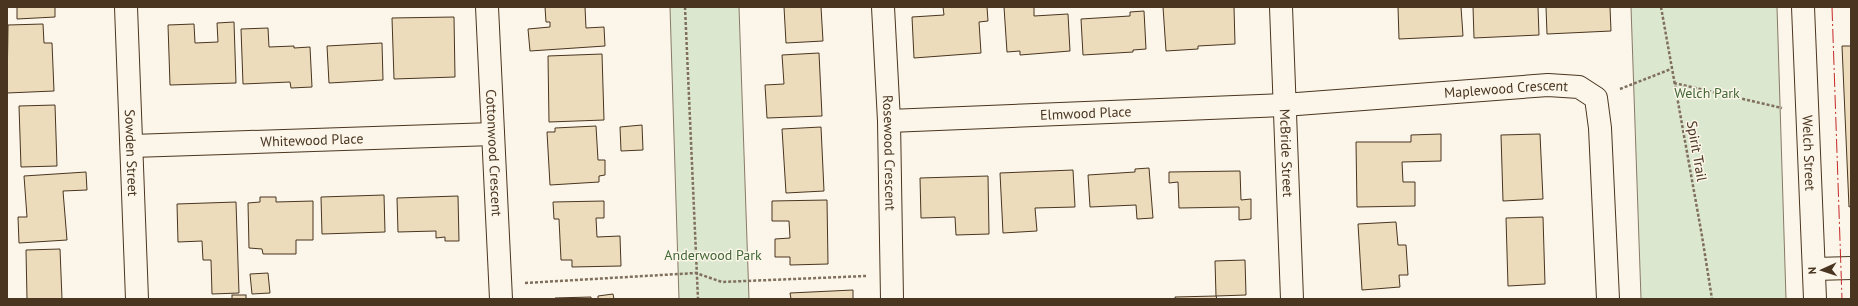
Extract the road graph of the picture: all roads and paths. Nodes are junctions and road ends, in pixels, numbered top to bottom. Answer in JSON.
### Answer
{"nodes":[{"id":1,"x":126,"y":7,"type":"edge"},
{"id":2,"x":487,"y":7,"type":"edge"},
{"id":3,"x":685,"y":7,"type":"edge"},
{"id":4,"x":883,"y":7,"type":"edge"},
{"id":5,"x":1281,"y":7,"type":"edge"},
{"id":6,"x":1661,"y":7,"type":"edge"},
{"id":7,"x":1803,"y":7,"type":"edge"},
{"id":8,"x":1671,"y":69,"type":"junction"},
{"id":9,"x":1674,"y":82,"type":"junction"},
{"id":10,"x":1596,"y":98,"type":"junction"},
{"id":11,"x":1284,"y":105,"type":"junction"},
{"id":12,"x":1808,"y":114,"type":"junction"},
{"id":13,"x":889,"y":121,"type":"junction"},
{"id":14,"x":493,"y":134,"type":"junction"},
{"id":15,"x":132,"y":146,"type":"junction"},
{"id":16,"x":1851,"y":268,"type":"edge"},
{"id":17,"x":1814,"y":269,"type":"junction"},
{"id":18,"x":696,"y":273,"type":"junction"},
{"id":19,"x":891,"y":275,"type":"junction"},
{"id":20,"x":501,"y":292,"type":"edge"},
{"id":21,"x":137,"y":299,"type":"edge"},
{"id":22,"x":698,"y":299,"type":"edge"},
{"id":23,"x":892,"y":299,"type":"edge"},
{"id":24,"x":1292,"y":299,"type":"edge"},
{"id":25,"x":1608,"y":299,"type":"edge"},
{"id":26,"x":1712,"y":299,"type":"edge"},
{"id":27,"x":1815,"y":299,"type":"edge"}],
"edges":[{"from":1,"to":15,"type":"street","name":"Sowden Street"},
{"from":2,"to":14,"type":"street","name":"Cottonwood Crescent"},
{"from":3,"to":18,"type":"path"},
{"from":4,"to":13,"type":"street","name":"Rosewood Crescent"},
{"from":5,"to":11,"type":"street","name":"McBride Street"},
{"from":6,"to":8,"type":"path","name":"Spirit Trail"},
{"from":7,"to":12,"type":"street","name":"Welch Street"},
{"from":8,"to":9,"type":"path","name":"Spirit Trail"},
{"from":8,"to":10,"type":"path"},
{"from":9,"to":12,"type":"path"},
{"from":9,"to":26,"type":"path","name":"Spirit Trail"},
{"from":10,"to":11,"type":"street","name":"Maplewood Crescent"},
{"from":10,"to":25,"type":"street"},
{"from":11,"to":13,"type":"street","name":"Elmwood Place"},
{"from":11,"to":24,"type":"street","name":"McBride Street"},
{"from":12,"to":17,"type":"street","name":"Welch Street"},
{"from":13,"to":19,"type":"street","name":"Rosewood Crescent"},
{"from":14,"to":15,"type":"street","name":"Whitewood Place"},
{"from":14,"to":20,"type":"street","name":"Cottonwood Crescent"},
{"from":15,"to":21,"type":"street","name":"Sowden Street"},
{"from":16,"to":17,"type":"street"},
{"from":17,"to":27,"type":"street","name":"Welch Street"},
{"from":18,"to":19,"type":"path"},
{"from":18,"to":20,"type":"path"},
{"from":18,"to":22,"type":"path"},
{"from":19,"to":23,"type":"street","name":"Rosewood Crescent"}]}
